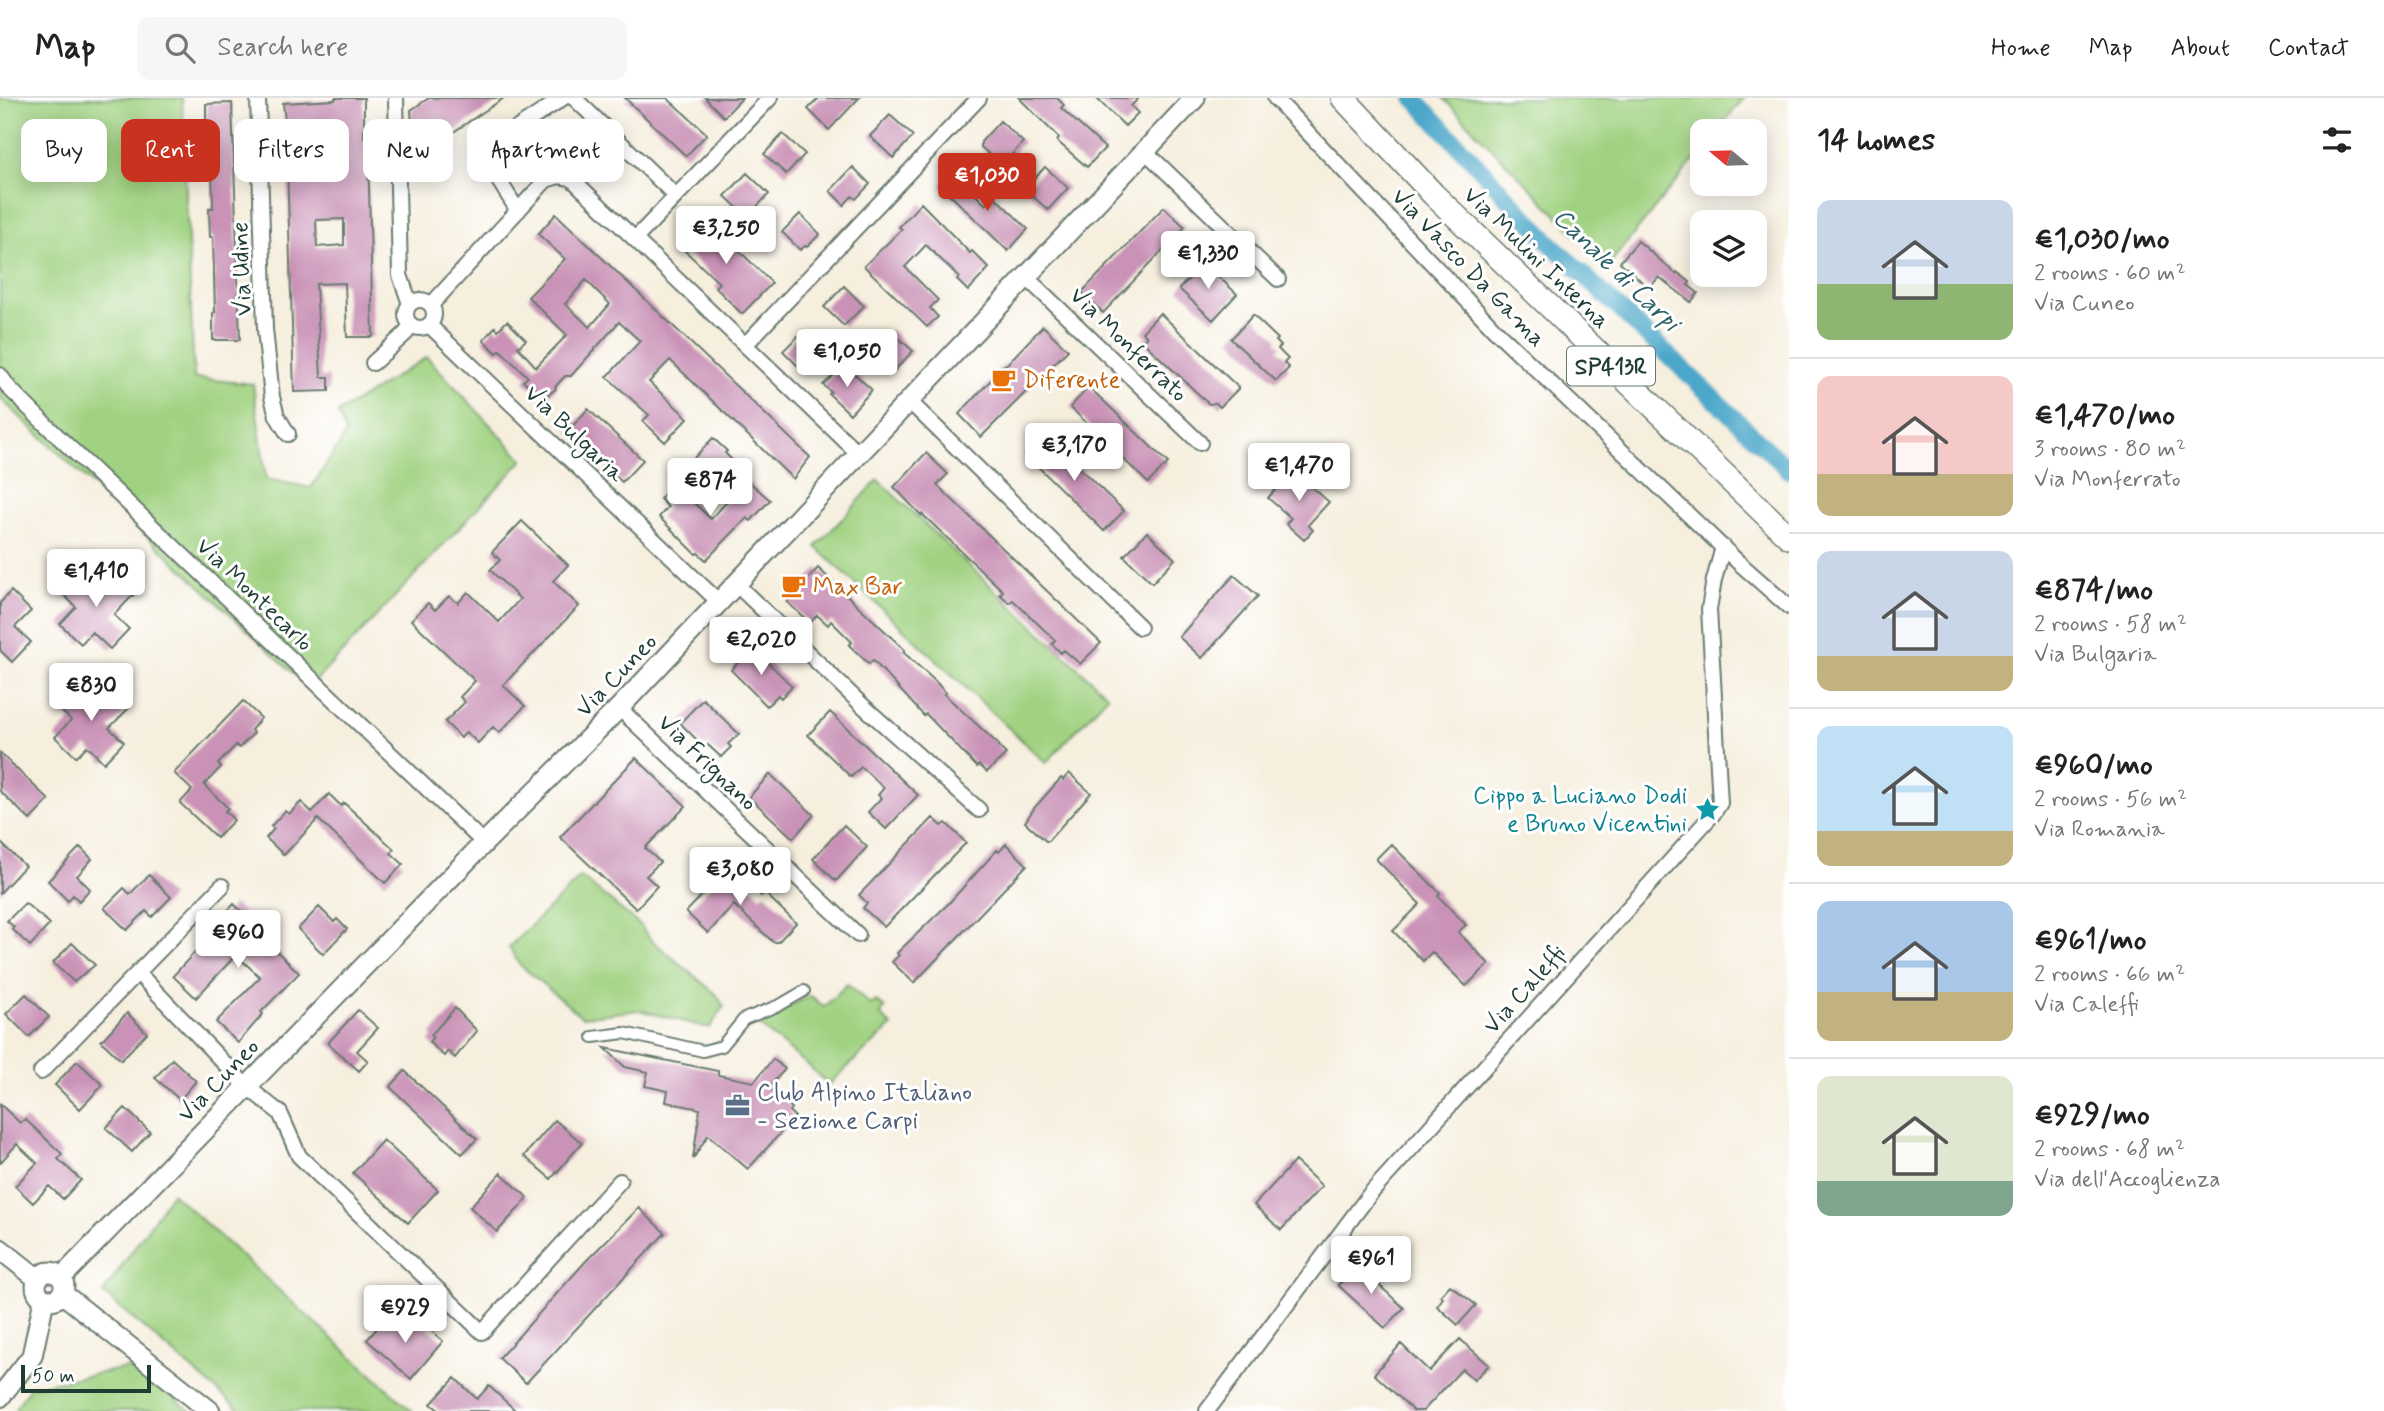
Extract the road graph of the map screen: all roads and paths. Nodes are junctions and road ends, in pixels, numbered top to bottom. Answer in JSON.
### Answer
{"nodes":[{"id":1,"x":258,"y":98,"type":"edge"},
{"id":2,"x":396,"y":98,"type":"edge"},
{"id":3,"x":563,"y":98,"type":"edge"},
{"id":4,"x":574,"y":98,"type":"edge"},
{"id":5,"x":770,"y":98,"type":"edge"},
{"id":6,"x":979,"y":98,"type":"edge"},
{"id":7,"x":1194,"y":98,"type":"edge"},
{"id":8,"x":1275,"y":98,"type":"edge"},
{"id":9,"x":1343,"y":98,"type":"edge"},
{"id":10,"x":1146,"y":152,"type":"junction"},
{"id":11,"x":676,"y":196,"type":"junction"},
{"id":12,"x":517,"y":211,"type":"junction"},
{"id":13,"x":635,"y":239,"type":"junction"},
{"id":14,"x":1027,"y":278,"type":"junction"},
{"id":15,"x":1278,"y":279,"type":"dead end"},
{"id":16,"x":410,"y":304,"type":"junction"},
{"id":17,"x":431,"y":305,"type":"junction"},
{"id":18,"x":411,"y":325,"type":"junction"},
{"id":19,"x":429,"y":325,"type":"junction"},
{"id":20,"x":746,"y":344,"type":"junction"},
{"id":21,"x":373,"y":363,"type":"dead end"},
{"id":22,"x":0,"y":374,"type":"edge"},
{"id":23,"x":910,"y":402,"type":"junction"},
{"id":24,"x":288,"y":434,"type":"dead end"},
{"id":25,"x":1200,"y":443,"type":"dead end"},
{"id":26,"x":860,"y":455,"type":"junction"},
{"id":27,"x":1789,"y":537,"type":"edge"},
{"id":28,"x":1723,"y":547,"type":"junction"},
{"id":29,"x":737,"y":585,"type":"junction"},
{"id":30,"x":720,"y":603,"type":"junction"},
{"id":31,"x":1789,"y":607,"type":"edge"},
{"id":32,"x":1140,"y":627,"type":"dead end"},
{"id":33,"x":619,"y":708,"type":"junction"},
{"id":34,"x":979,"y":810,"type":"dead end"},
{"id":35,"x":484,"y":843,"type":"junction"},
{"id":36,"x":222,"y":886,"type":"dead end"},
{"id":37,"x":858,"y":936,"type":"dead end"},
{"id":38,"x":138,"y":973,"type":"junction"},
{"id":39,"x":804,"y":991,"type":"dead end"},
{"id":40,"x":593,"y":1037,"type":"dead end"},
{"id":41,"x":41,"y":1072,"type":"dead end"},
{"id":42,"x":246,"y":1086,"type":"junction"},
{"id":43,"x":620,"y":1181,"type":"dead end"},
{"id":44,"x":0,"y":1249,"type":"edge"},
{"id":45,"x":56,"y":1290,"type":"junction"},
{"id":46,"x":0,"y":1397,"type":"edge"},
{"id":47,"x":210,"y":1411,"type":"edge"},
{"id":48,"x":1207,"y":1411,"type":"edge"}],
"edges":[{"from":1,"to":24,"type":"street","name":"Via Udine"},
{"from":2,"to":16,"type":"street"},
{"from":3,"to":12,"type":"street"},
{"from":4,"to":11,"type":"street"},
{"from":5,"to":11,"type":"street"},
{"from":6,"to":20,"type":"street"},
{"from":7,"to":10,"type":"street","name":"Via Cuneo"},
{"from":8,"to":28,"type":"street","name":"Via Vasco Da Gama"},
{"from":9,"to":27,"type":"main road","name":"Via Mulini Interna","number":"SP413R"},
{"from":10,"to":14,"type":"street","name":"Via Cuneo"},
{"from":10,"to":15,"type":"street"},
{"from":11,"to":13,"type":"street"},
{"from":12,"to":13,"type":"street"},
{"from":12,"to":17,"type":"street"},
{"from":13,"to":20,"type":"street"},
{"from":14,"to":23,"type":"street","name":"Via Cuneo"},
{"from":14,"to":25,"type":"street","name":"Via Monferrato"},
{"from":16,"to":17,"type":"street"},
{"from":16,"to":18,"type":"street"},
{"from":17,"to":19,"type":"street"},
{"from":18,"to":19,"type":"street"},
{"from":18,"to":21,"type":"street"},
{"from":19,"to":30,"type":"street","name":"Via Bulgaria"},
{"from":20,"to":26,"type":"street"},
{"from":22,"to":35,"type":"street","name":"Via Montecarlo"},
{"from":23,"to":26,"type":"street","name":"Via Cuneo"},
{"from":23,"to":32,"type":"street"},
{"from":26,"to":29,"type":"street","name":"Via Cuneo"},
{"from":28,"to":31,"type":"street","name":"Via Vasco Da Gama"},
{"from":28,"to":48,"type":"street","name":"Via Caleffi"},
{"from":29,"to":30,"type":"street","name":"Via Cuneo"},
{"from":29,"to":34,"type":"street"},
{"from":30,"to":33,"type":"street","name":"Via Cuneo"},
{"from":33,"to":35,"type":"street","name":"Via Cuneo"},
{"from":33,"to":37,"type":"street","name":"Via Frignano"},
{"from":35,"to":42,"type":"street","name":"Via Cuneo"},
{"from":36,"to":38,"type":"street"},
{"from":38,"to":41,"type":"street"},
{"from":38,"to":42,"type":"street"},
{"from":39,"to":40,"type":"street"},
{"from":42,"to":43,"type":"street"},
{"from":42,"to":45,"type":"street","name":"Via Cuneo"},
{"from":44,"to":45,"type":"street"},
{"from":45,"to":46,"type":"street"},
{"from":45,"to":47,"type":"street"}]}
